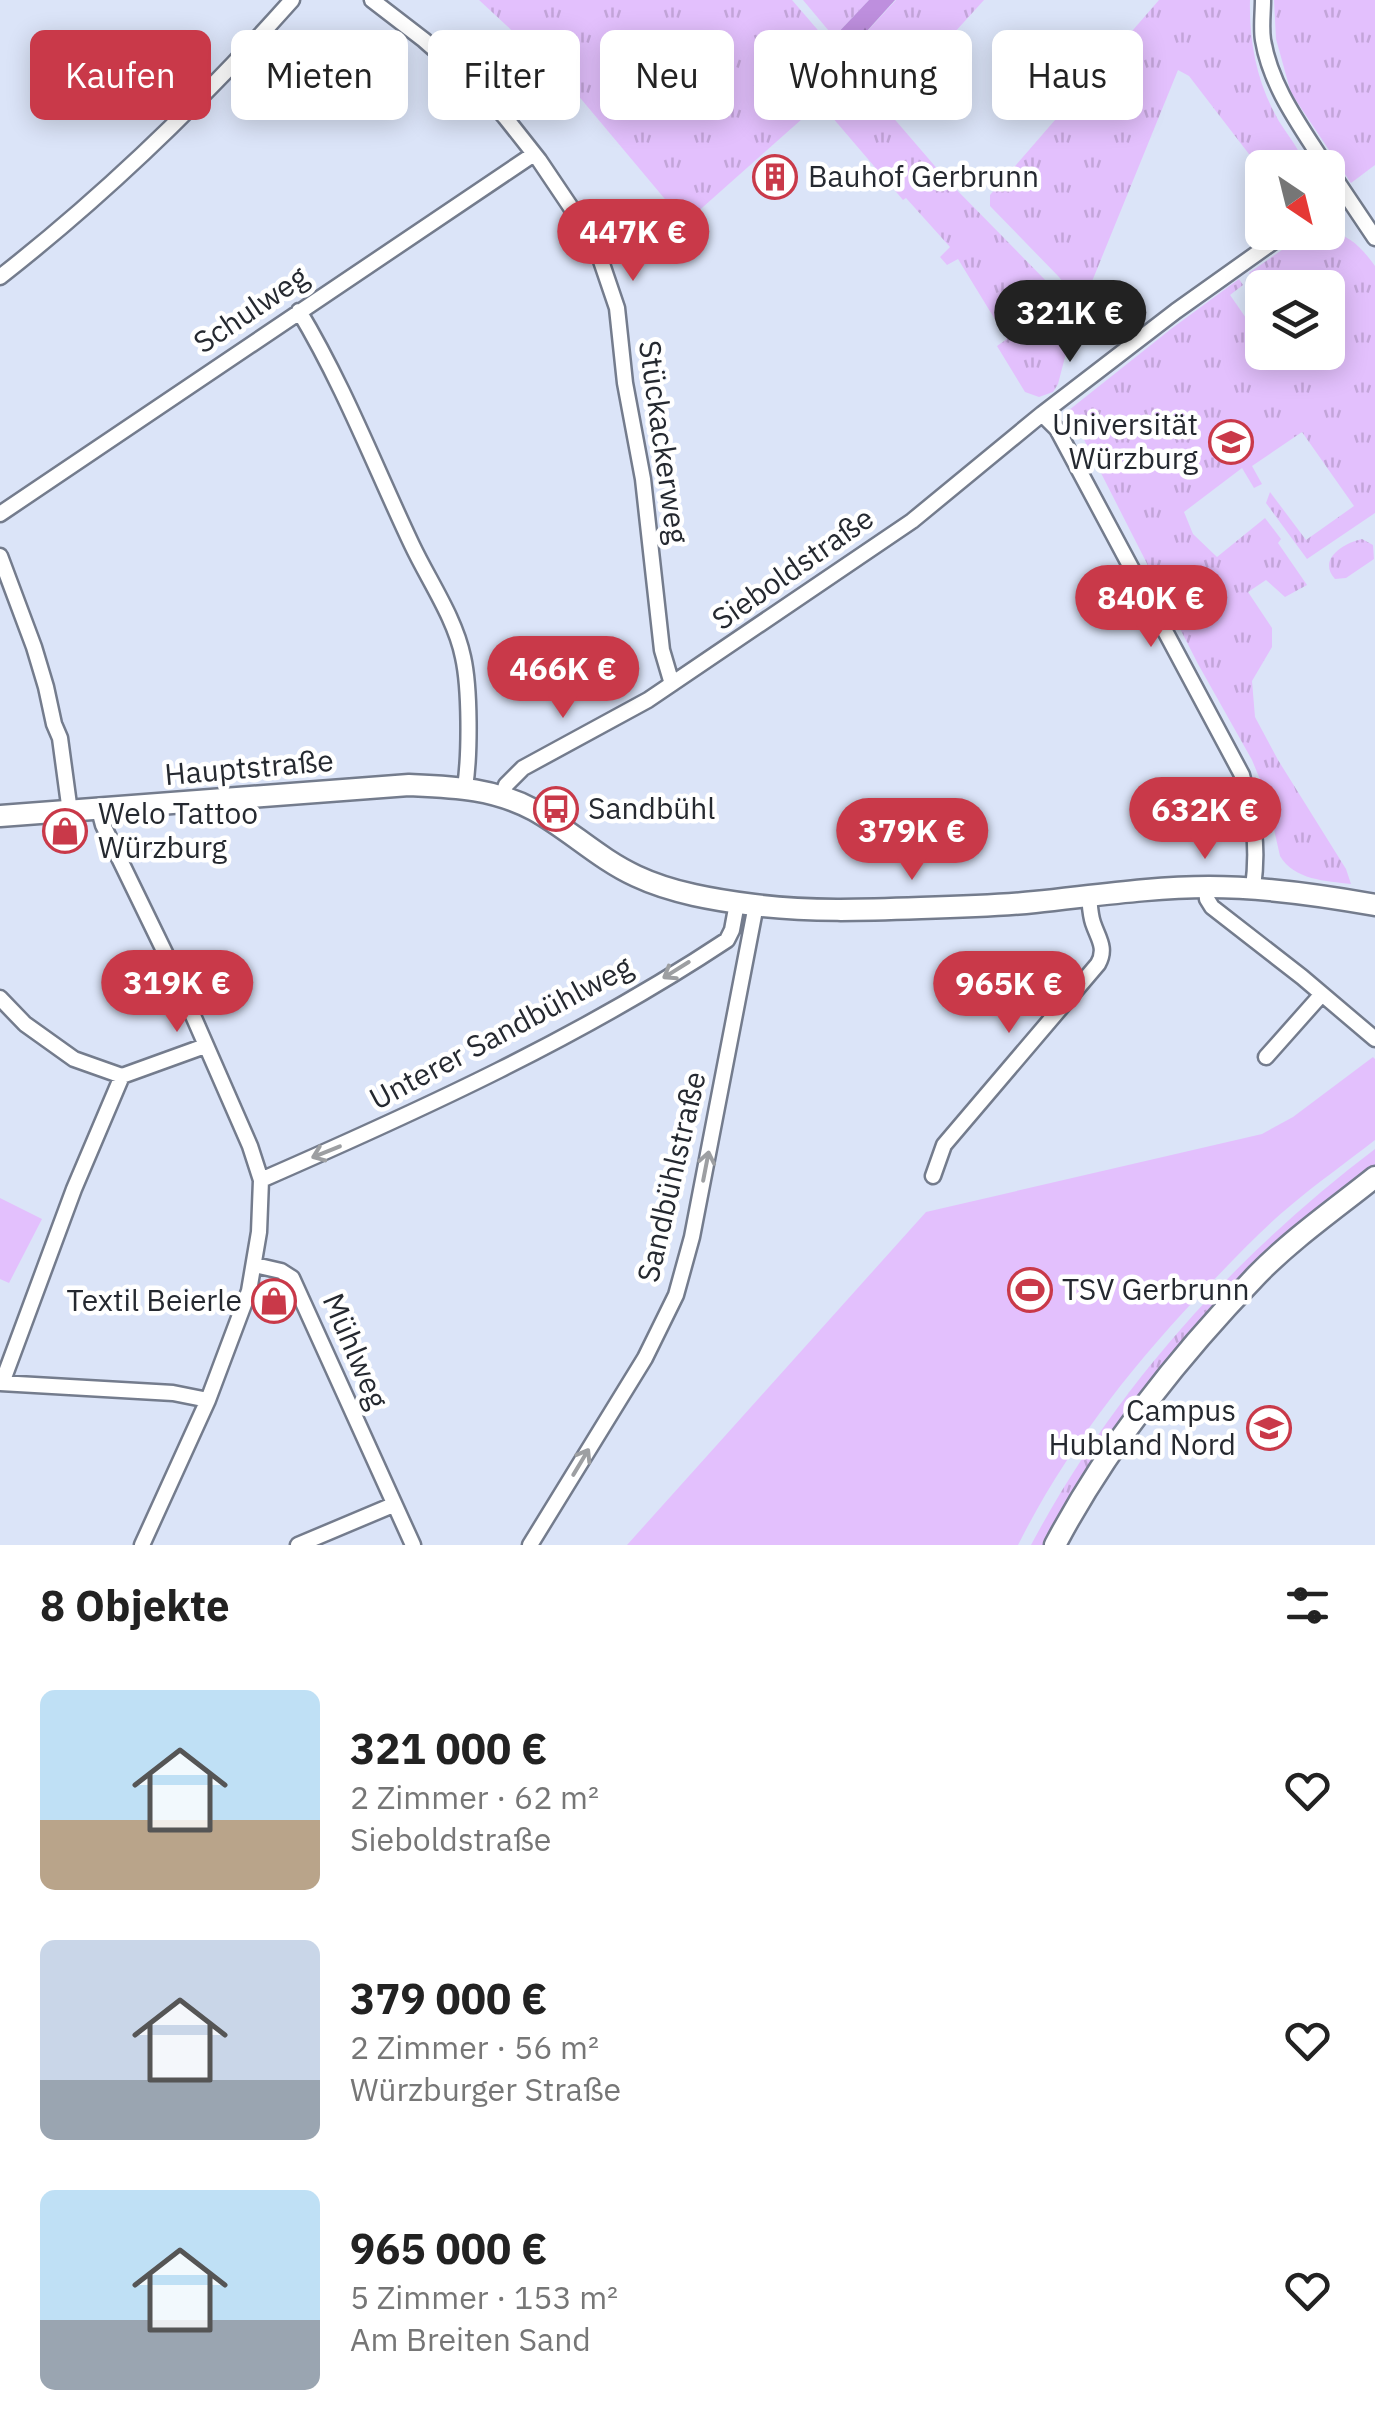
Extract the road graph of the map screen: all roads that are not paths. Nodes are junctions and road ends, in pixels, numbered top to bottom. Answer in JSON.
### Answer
{"nodes":[{"id":1,"x":292,"y":0,"type":"edge"},
{"id":2,"x":372,"y":0,"type":"edge"},
{"id":3,"x":1263,"y":0,"type":"edge"},
{"id":4,"x":1316,"y":150,"type":"edge"},
{"id":5,"x":534,"y":154,"type":"junction"},
{"id":6,"x":1345,"y":195,"type":"edge"},
{"id":7,"x":1375,"y":238,"type":"edge"},
{"id":8,"x":1261,"y":250,"type":"edge"},
{"id":9,"x":0,"y":276,"type":"edge"},
{"id":10,"x":298,"y":311,"type":"junction"},
{"id":11,"x":1042,"y":414,"type":"junction"},
{"id":12,"x":0,"y":514,"type":"edge"},
{"id":13,"x":0,"y":556,"type":"edge"},
{"id":14,"x":672,"y":684,"type":"junction"},
{"id":15,"x":465,"y":787,"type":"junction"},
{"id":16,"x":502,"y":797,"type":"junction"},
{"id":17,"x":98,"y":810,"type":"junction"},
{"id":18,"x":70,"y":812,"type":"junction"},
{"id":19,"x":0,"y":816,"type":"edge"},
{"id":20,"x":1206,"y":887,"type":"junction"},
{"id":21,"x":1253,"y":888,"type":"junction"},
{"id":22,"x":1088,"y":896,"type":"junction"},
{"id":23,"x":747,"y":904,"type":"junction"},
{"id":24,"x":1375,"y":905,"type":"edge"},
{"id":25,"x":1322,"y":994,"type":"junction"},
{"id":26,"x":0,"y":998,"type":"edge"},
{"id":27,"x":1375,"y":1039,"type":"edge"},
{"id":28,"x":205,"y":1046,"type":"junction"},
{"id":29,"x":1266,"y":1057,"type":"dead end"},
{"id":30,"x":122,"y":1076,"type":"junction"},
{"id":31,"x":932,"y":1176,"type":"dead end"},
{"id":32,"x":1375,"y":1177,"type":"edge"},
{"id":33,"x":261,"y":1180,"type":"junction"},
{"id":34,"x":254,"y":1266,"type":"junction"},
{"id":35,"x":1,"y":1383,"type":"edge"},
{"id":36,"x":208,"y":1400,"type":"junction"},
{"id":37,"x":393,"y":1505,"type":"junction"},
{"id":38,"x":142,"y":1545,"type":"edge"},
{"id":39,"x":298,"y":1545,"type":"edge"},
{"id":40,"x":413,"y":1545,"type":"edge"},
{"id":41,"x":530,"y":1545,"type":"edge"},
{"id":42,"x":1055,"y":1545,"type":"edge"}],
"edges":[{"from":1,"to":9,"type":"street"},
{"from":2,"to":5,"type":"street","name":"Stückackerweg"},
{"from":3,"to":4,"type":"street"},
{"from":5,"to":10,"type":"street","name":"Schulweg"},
{"from":5,"to":14,"type":"street","name":"Stückackerweg"},
{"from":6,"to":7,"type":"street"},
{"from":8,"to":11,"type":"street","name":"Sieboldstraße"},
{"from":10,"to":12,"type":"street","name":"Schulweg"},
{"from":10,"to":15,"type":"street"},
{"from":11,"to":14,"type":"street","name":"Sieboldstraße"},
{"from":11,"to":21,"type":"street"},
{"from":13,"to":18,"type":"street"},
{"from":14,"to":16,"type":"street","name":"Sieboldstraße"},
{"from":15,"to":16,"type":"street","name":"Hauptstraße"},
{"from":15,"to":17,"type":"street","name":"Hauptstraße"},
{"from":16,"to":23,"type":"street","name":"Hauptstraße"},
{"from":17,"to":18,"type":"street","name":"Hauptstraße"},
{"from":17,"to":28,"type":"street"},
{"from":18,"to":19,"type":"street","name":"Hauptstraße"},
{"from":20,"to":21,"type":"street","name":"Hauptstraße"},
{"from":20,"to":22,"type":"street","name":"Hauptstraße"},
{"from":20,"to":25,"type":"street"},
{"from":21,"to":24,"type":"street","name":"Hauptstraße"},
{"from":22,"to":23,"type":"street","name":"Hauptstraße"},
{"from":22,"to":31,"type":"street"},
{"from":23,"to":33,"type":"street","name":"Unterer Sandbühlweg","one_way":true},
{"from":41,"to":23,"type":"street","name":"Sandbühlstraße","one_way":true},
{"from":25,"to":27,"type":"street"},
{"from":25,"to":29,"type":"street"},
{"from":26,"to":30,"type":"street"},
{"from":28,"to":30,"type":"street"},
{"from":28,"to":33,"type":"street"},
{"from":30,"to":35,"type":"street"},
{"from":32,"to":42,"type":"street"},
{"from":33,"to":34,"type":"street"},
{"from":34,"to":36,"type":"street"},
{"from":34,"to":37,"type":"street","name":"Mühlweg"},
{"from":35,"to":36,"type":"street"},
{"from":36,"to":38,"type":"street"},
{"from":37,"to":39,"type":"street"},
{"from":37,"to":40,"type":"street","name":"Mühlweg"}]}
